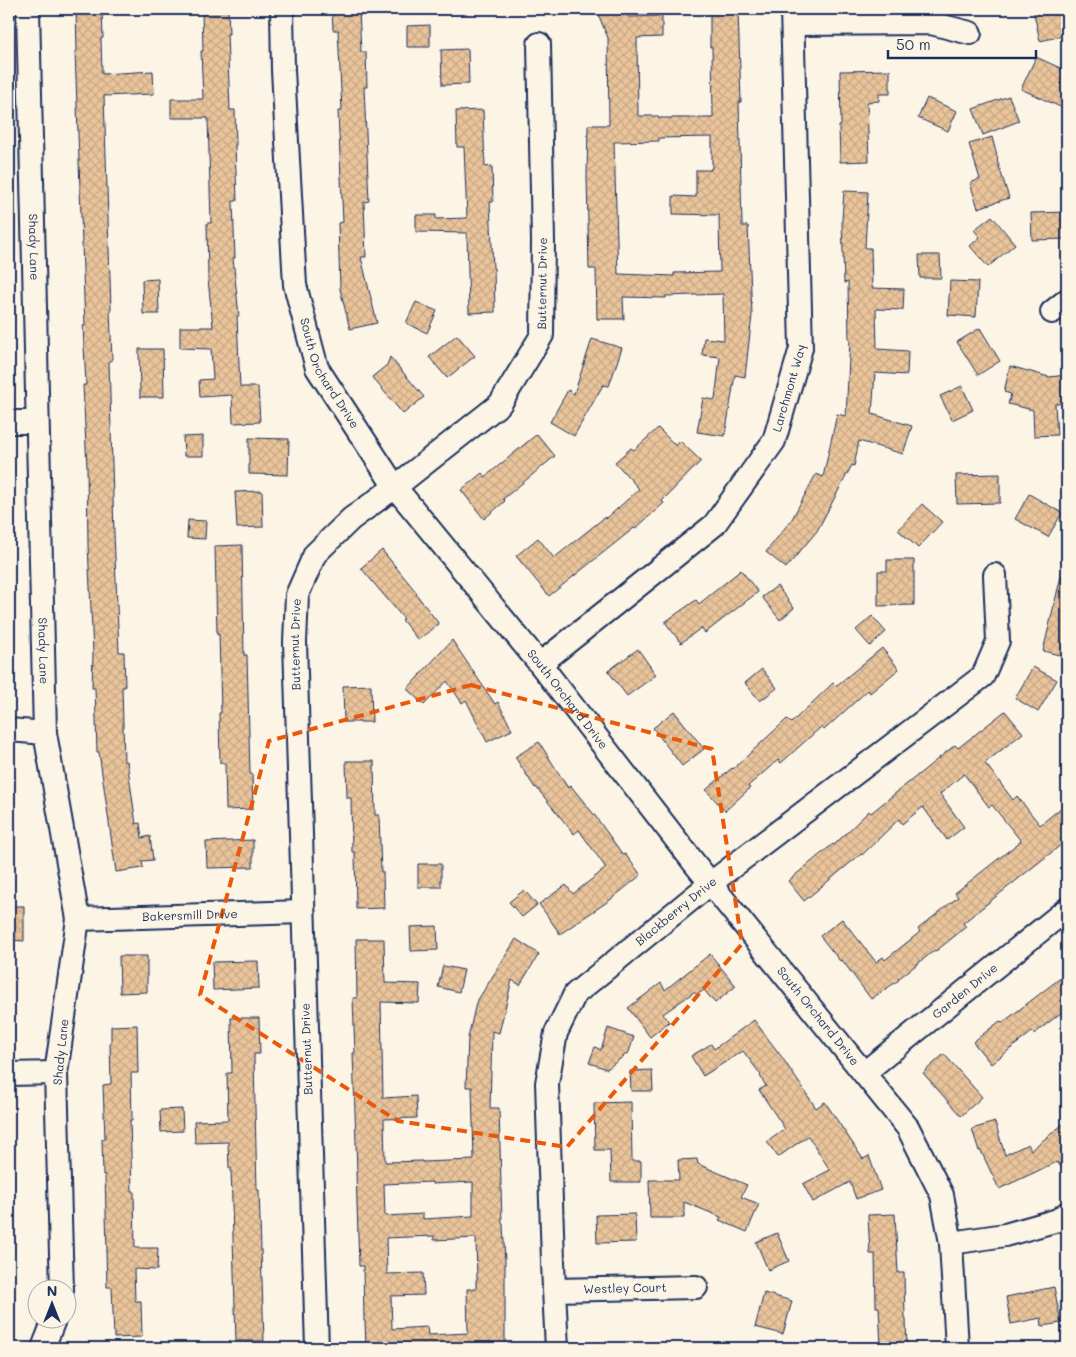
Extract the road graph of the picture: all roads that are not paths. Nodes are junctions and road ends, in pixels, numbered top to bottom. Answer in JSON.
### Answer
{"nodes":[{"id":1,"x":28,"y":9,"type":"edge"},
{"id":2,"x":282,"y":9,"type":"edge"},
{"id":3,"x":792,"y":16,"type":"edge"},
{"id":4,"x":970,"y":33,"type":"dead end"},
{"id":5,"x":539,"y":44,"type":"dead end"},
{"id":6,"x":9,"y":422,"type":"edge"},
{"id":7,"x":38,"y":422,"type":"junction"},
{"id":8,"x":395,"y":487,"type":"junction"},
{"id":9,"x":995,"y":575,"type":"dead end"},
{"id":10,"x":540,"y":664,"type":"junction"},
{"id":11,"x":9,"y":730,"type":"edge"},
{"id":12,"x":45,"y":732,"type":"junction"},
{"id":13,"x":711,"y":883,"type":"junction"},
{"id":14,"x":1067,"y":909,"type":"edge"},
{"id":15,"x":302,"y":912,"type":"junction"},
{"id":16,"x":78,"y":920,"type":"junction"},
{"id":17,"x":56,"y":1073,"type":"junction"},
{"id":18,"x":864,"y":1073,"type":"junction"},
{"id":19,"x":9,"y":1074,"type":"edge"},
{"id":20,"x":1067,"y":1213,"type":"edge"},
{"id":21,"x":952,"y":1243,"type":"junction"},
{"id":22,"x":62,"y":1280,"type":"edge"},
{"id":23,"x":696,"y":1287,"type":"dead end"},
{"id":24,"x":554,"y":1290,"type":"junction"},
{"id":25,"x":50,"y":1330,"type":"edge"},
{"id":26,"x":43,"y":1348,"type":"edge"},
{"id":27,"x":317,"y":1348,"type":"edge"},
{"id":28,"x":557,"y":1348,"type":"edge"},
{"id":29,"x":957,"y":1348,"type":"edge"}],
"edges":[{"from":1,"to":7,"type":"street","name":"Shady Lane"},
{"from":2,"to":8,"type":"street","name":"South Orchard Drive"},
{"from":3,"to":4,"type":"street"},
{"from":3,"to":10,"type":"street","name":"Larchmont Way"},
{"from":5,"to":8,"type":"street","name":"Butternut Drive"},
{"from":6,"to":7,"type":"street"},
{"from":7,"to":12,"type":"street","name":"Shady Lane"},
{"from":8,"to":10,"type":"street","name":"South Orchard Drive"},
{"from":8,"to":15,"type":"street","name":"Butternut Drive"},
{"from":9,"to":13,"type":"street","name":"Blackberry Drive"},
{"from":10,"to":13,"type":"street","name":"South Orchard Drive"},
{"from":11,"to":12,"type":"street"},
{"from":12,"to":16,"type":"street","name":"Shady Lane"},
{"from":13,"to":18,"type":"street","name":"South Orchard Drive"},
{"from":13,"to":24,"type":"street","name":"Blackberry Drive"},
{"from":14,"to":18,"type":"street","name":"Garden Drive"},
{"from":15,"to":16,"type":"street","name":"Bakersmill Drive"},
{"from":15,"to":27,"type":"street","name":"Butternut Drive"},
{"from":16,"to":17,"type":"street","name":"Shady Lane"},
{"from":17,"to":19,"type":"street"},
{"from":17,"to":22,"type":"street","name":"Shady Lane"},
{"from":18,"to":21,"type":"street","name":"South Orchard Drive"},
{"from":20,"to":21,"type":"street"},
{"from":21,"to":29,"type":"street","name":"South Orchard Drive"},
{"from":23,"to":24,"type":"street","name":"Westley Court"},
{"from":24,"to":28,"type":"street","name":"Blackberry Drive"},
{"from":25,"to":26,"type":"street"}]}
